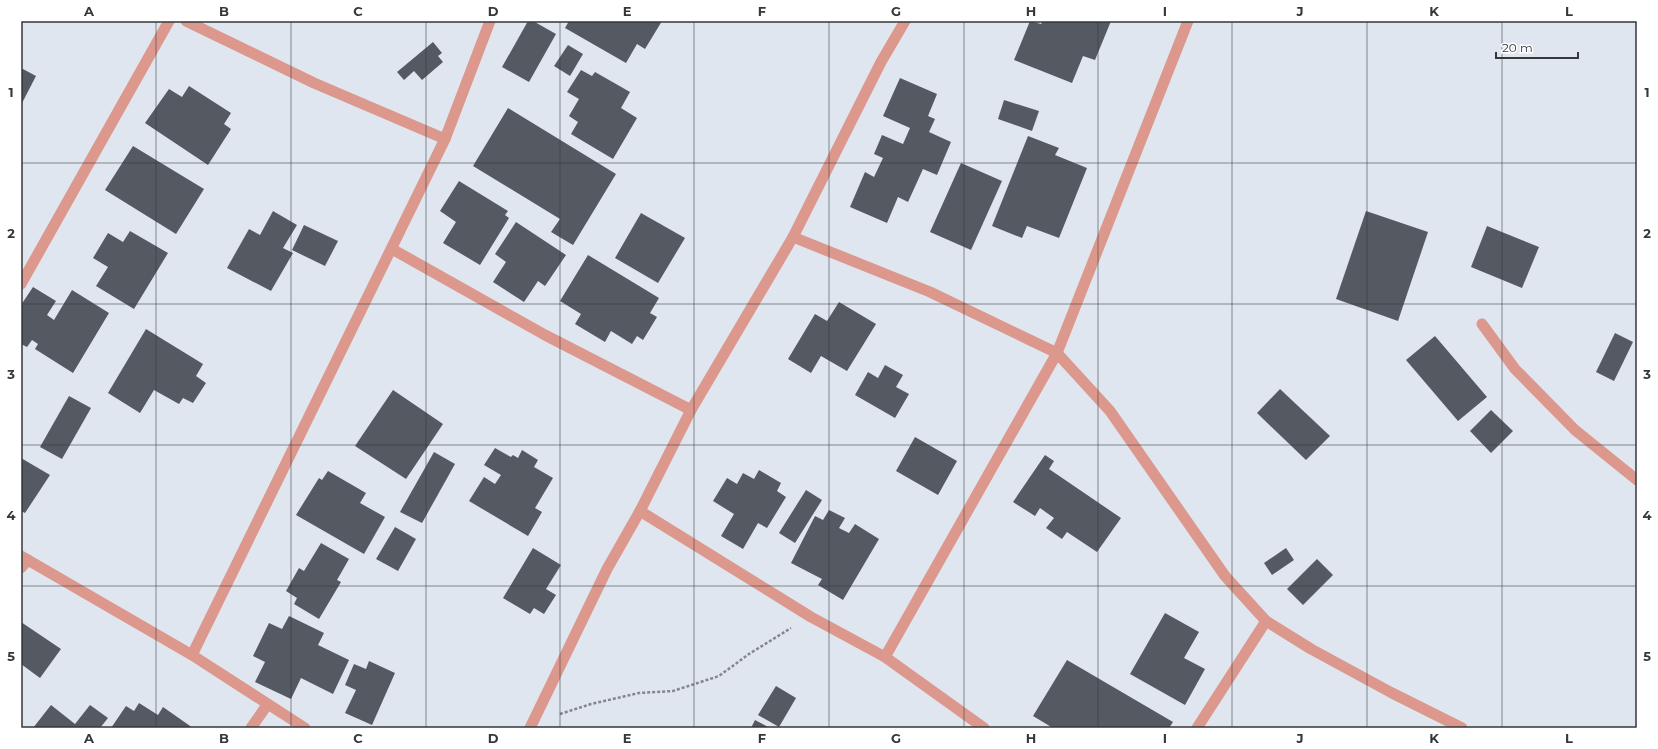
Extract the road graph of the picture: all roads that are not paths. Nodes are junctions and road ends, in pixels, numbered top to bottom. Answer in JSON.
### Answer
{"nodes":[{"id":1,"x":169,"y":21,"type":"edge"},
{"id":2,"x":186,"y":21,"type":"edge"},
{"id":3,"x":490,"y":21,"type":"edge"},
{"id":4,"x":905,"y":21,"type":"edge"},
{"id":5,"x":1188,"y":21,"type":"edge"},
{"id":6,"x":445,"y":139,"type":"junction"},
{"id":7,"x":793,"y":237,"type":"junction"},
{"id":8,"x":392,"y":249,"type":"junction"},
{"id":9,"x":21,"y":284,"type":"edge"},
{"id":10,"x":1482,"y":324,"type":"dead end"},
{"id":11,"x":1057,"y":353,"type":"junction"},
{"id":12,"x":690,"y":410,"type":"junction"},
{"id":13,"x":1637,"y":480,"type":"edge"},
{"id":14,"x":640,"y":511,"type":"junction"},
{"id":15,"x":23,"y":561,"type":"edge"},
{"id":16,"x":1266,"y":621,"type":"junction"},
{"id":17,"x":192,"y":655,"type":"junction"},
{"id":18,"x":885,"y":657,"type":"junction"},
{"id":19,"x":267,"y":705,"type":"junction"},
{"id":20,"x":532,"y":725,"type":"edge"},
{"id":21,"x":251,"y":728,"type":"edge"},
{"id":22,"x":304,"y":728,"type":"edge"},
{"id":23,"x":984,"y":728,"type":"edge"},
{"id":24,"x":1197,"y":728,"type":"edge"},
{"id":25,"x":1462,"y":728,"type":"edge"}],
"edges":[{"from":1,"to":9,"type":"street"},
{"from":2,"to":6,"type":"street"},
{"from":3,"to":6,"type":"street"},
{"from":4,"to":7,"type":"street"},
{"from":5,"to":11,"type":"street"},
{"from":6,"to":8,"type":"street"},
{"from":7,"to":11,"type":"street"},
{"from":7,"to":12,"type":"street"},
{"from":8,"to":12,"type":"street"},
{"from":8,"to":17,"type":"street"},
{"from":10,"to":13,"type":"street"},
{"from":11,"to":16,"type":"street"},
{"from":11,"to":18,"type":"street"},
{"from":12,"to":14,"type":"street"},
{"from":14,"to":18,"type":"street"},
{"from":14,"to":20,"type":"street"},
{"from":15,"to":17,"type":"street"},
{"from":16,"to":24,"type":"street"},
{"from":16,"to":25,"type":"street"},
{"from":17,"to":19,"type":"street"},
{"from":18,"to":23,"type":"street"},
{"from":19,"to":21,"type":"street"},
{"from":19,"to":22,"type":"street"}]}
